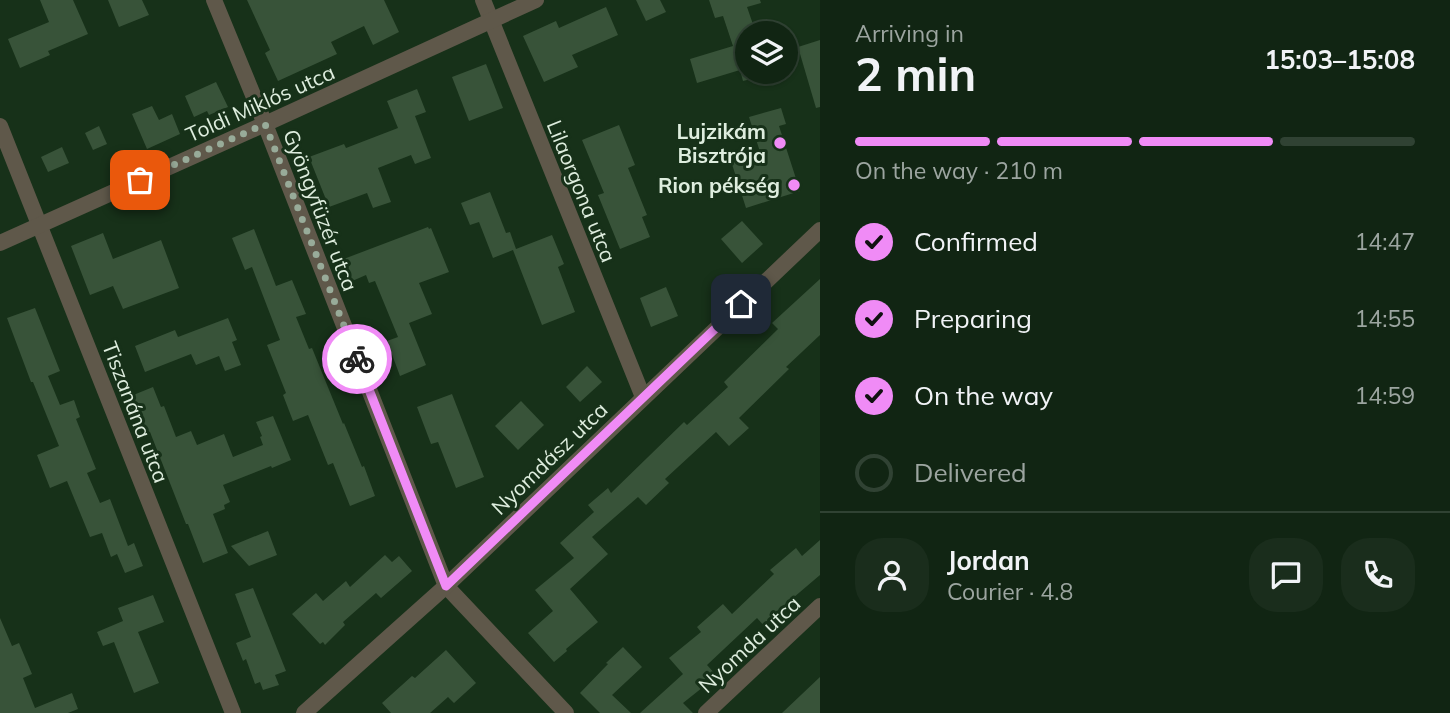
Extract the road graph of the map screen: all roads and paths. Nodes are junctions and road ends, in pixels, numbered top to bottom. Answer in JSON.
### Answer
{"nodes":[{"id":1,"x":214,"y":0,"type":"edge"},
{"id":2,"x":483,"y":0,"type":"edge"},
{"id":3,"x":536,"y":0,"type":"edge"},
{"id":4,"x":491,"y":20,"type":"junction"},
{"id":5,"x":265,"y":124,"type":"junction"},
{"id":6,"x":0,"y":126,"type":"edge"},
{"id":7,"x":40,"y":225,"type":"junction"},
{"id":8,"x":820,"y":230,"type":"edge"},
{"id":9,"x":0,"y":243,"type":"edge"},
{"id":10,"x":643,"y":397,"type":"junction"},
{"id":11,"x":446,"y":586,"type":"junction"},
{"id":12,"x":820,"y":606,"type":"edge"},
{"id":13,"x":233,"y":713,"type":"edge"},
{"id":14,"x":304,"y":713,"type":"edge"},
{"id":15,"x":566,"y":713,"type":"edge"},
{"id":16,"x":706,"y":713,"type":"edge"}],
"edges":[{"from":1,"to":5,"type":"street","name":"Gyöngyfüzér utca"},
{"from":2,"to":4,"type":"street","name":"Lilaorgona utca"},
{"from":3,"to":4,"type":"street","name":"Toldi Miklós utca"},
{"from":4,"to":5,"type":"street","name":"Toldi Miklós utca"},
{"from":4,"to":10,"type":"street","name":"Lilaorgona utca"},
{"from":5,"to":7,"type":"street","name":"Toldi Miklós utca"},
{"from":5,"to":11,"type":"street","name":"Gyöngyfüzér utca"},
{"from":6,"to":7,"type":"street","name":"Tiszanána utca"},
{"from":7,"to":9,"type":"street","name":"Toldi Miklós utca"},
{"from":7,"to":13,"type":"street","name":"Tiszanána utca"},
{"from":8,"to":10,"type":"street","name":"Nyomdász utca"},
{"from":10,"to":11,"type":"street","name":"Nyomdász utca"},
{"from":11,"to":14,"type":"street","name":"Nyomdász utca"},
{"from":11,"to":15,"type":"street","name":"Gyöngyfüzér utca"},
{"from":12,"to":16,"type":"street","name":"Nyomda utca"}]}
